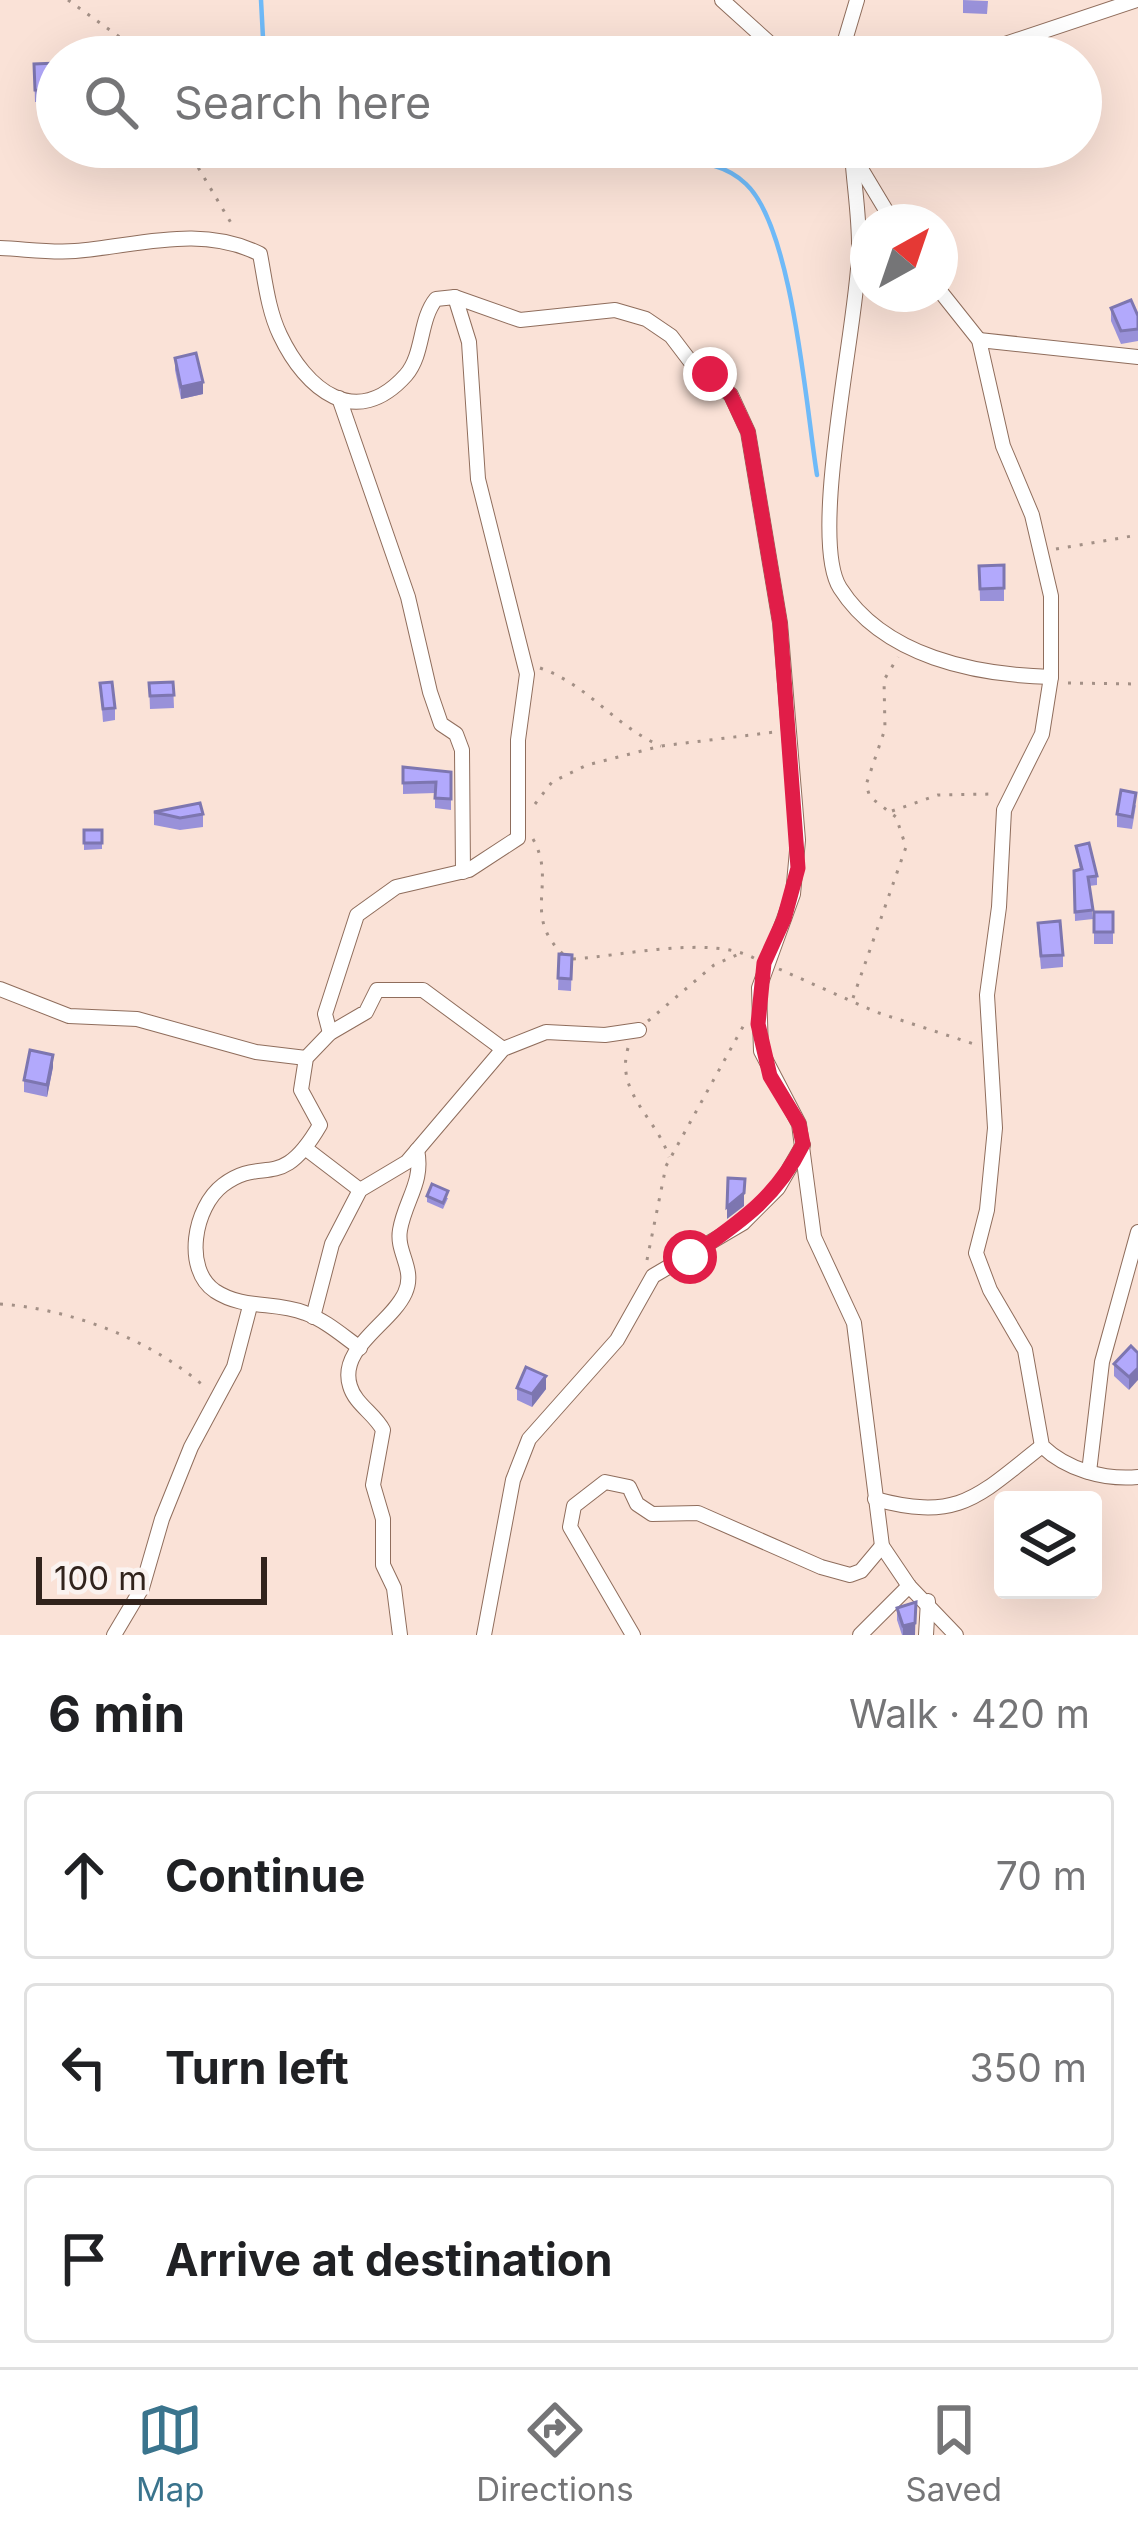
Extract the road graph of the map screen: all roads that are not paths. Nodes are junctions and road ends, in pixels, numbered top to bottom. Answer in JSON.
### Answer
{"nodes":[{"id":1,"x":722,"y":0,"type":"edge"},
{"id":2,"x":856,"y":0,"type":"edge"},
{"id":3,"x":1137,"y":0,"type":"edge"},
{"id":4,"x":761,"y":36,"type":"edge"},
{"id":5,"x":846,"y":36,"type":"edge"},
{"id":6,"x":1029,"y":36,"type":"edge"},
{"id":7,"x":853,"y":168,"type":"edge"},
{"id":8,"x":861,"y":168,"type":"edge"},
{"id":9,"x":858,"y":204,"type":"edge"},
{"id":10,"x":882,"y":204,"type":"edge"},
{"id":11,"x":0,"y":248,"type":"edge"},
{"id":12,"x":455,"y":297,"type":"junction"},
{"id":13,"x":855,"y":312,"type":"edge"},
{"id":14,"x":956,"y":312,"type":"edge"},
{"id":15,"x":979,"y":340,"type":"junction"},
{"id":16,"x":1138,"y":357,"type":"edge"},
{"id":17,"x":339,"y":398,"type":"junction"},
{"id":18,"x":1051,"y":680,"type":"junction"},
{"id":19,"x":463,"y":872,"type":"junction"},
{"id":20,"x":0,"y":989,"type":"edge"},
{"id":21,"x":639,"y":1030,"type":"road end"},
{"id":22,"x":329,"y":1033,"type":"junction"},
{"id":23,"x":503,"y":1049,"type":"junction"},
{"id":24,"x":306,"y":1058,"type":"junction"},
{"id":25,"x":803,"y":1144,"type":"junction"},
{"id":26,"x":305,"y":1148,"type":"junction"},
{"id":27,"x":417,"y":1150,"type":"junction"},
{"id":28,"x":359,"y":1190,"type":"junction"},
{"id":29,"x":1138,"y":1232,"type":"edge"},
{"id":30,"x":250,"y":1306,"type":"junction"},
{"id":31,"x":313,"y":1317,"type":"junction"},
{"id":32,"x":360,"y":1348,"type":"junction"},
{"id":33,"x":1042,"y":1446,"type":"junction"},
{"id":34,"x":1089,"y":1472,"type":"junction"},
{"id":35,"x":1138,"y":1477,"type":"edge"},
{"id":36,"x":874,"y":1499,"type":"junction"},
{"id":37,"x":882,"y":1546,"type":"junction"},
{"id":38,"x":909,"y":1586,"type":"junction"},
{"id":39,"x":928,"y":1601,"type":"junction"},
{"id":40,"x":114,"y":1635,"type":"edge"},
{"id":41,"x":400,"y":1635,"type":"edge"},
{"id":42,"x":484,"y":1635,"type":"edge"},
{"id":43,"x":633,"y":1635,"type":"edge"},
{"id":44,"x":860,"y":1635,"type":"edge"},
{"id":45,"x":926,"y":1635,"type":"edge"},
{"id":46,"x":956,"y":1635,"type":"edge"}],
"edges":[{"from":1,"to":4,"type":"street"},
{"from":2,"to":5,"type":"street"},
{"from":3,"to":6,"type":"street"},
{"from":7,"to":9,"type":"street"},
{"from":8,"to":10,"type":"street"},
{"from":11,"to":17,"type":"street"},
{"from":12,"to":17,"type":"street"},
{"from":12,"to":19,"type":"street"},
{"from":12,"to":25,"type":"street"},
{"from":13,"to":18,"type":"street"},
{"from":14,"to":15,"type":"street"},
{"from":15,"to":16,"type":"street"},
{"from":15,"to":18,"type":"street"},
{"from":17,"to":19,"type":"street"},
{"from":18,"to":33,"type":"street"},
{"from":19,"to":22,"type":"street"},
{"from":20,"to":24,"type":"street"},
{"from":21,"to":23,"type":"street"},
{"from":22,"to":23,"type":"street"},
{"from":22,"to":24,"type":"street"},
{"from":23,"to":27,"type":"street"},
{"from":24,"to":26,"type":"street"},
{"from":25,"to":36,"type":"street"},
{"from":25,"to":42,"type":"street"},
{"from":26,"to":28,"type":"street"},
{"from":26,"to":30,"type":"street"},
{"from":27,"to":28,"type":"street"},
{"from":27,"to":32,"type":"street"},
{"from":28,"to":31,"type":"street"},
{"from":29,"to":34,"type":"street"},
{"from":30,"to":31,"type":"street"},
{"from":30,"to":40,"type":"street"},
{"from":31,"to":32,"type":"street"},
{"from":32,"to":41,"type":"street"},
{"from":33,"to":34,"type":"street"},
{"from":33,"to":36,"type":"street"},
{"from":34,"to":35,"type":"street"},
{"from":36,"to":37,"type":"street"},
{"from":37,"to":38,"type":"street"},
{"from":37,"to":43,"type":"street"},
{"from":38,"to":39,"type":"street"},
{"from":38,"to":44,"type":"street"},
{"from":39,"to":45,"type":"street"},
{"from":39,"to":46,"type":"street"}]}
